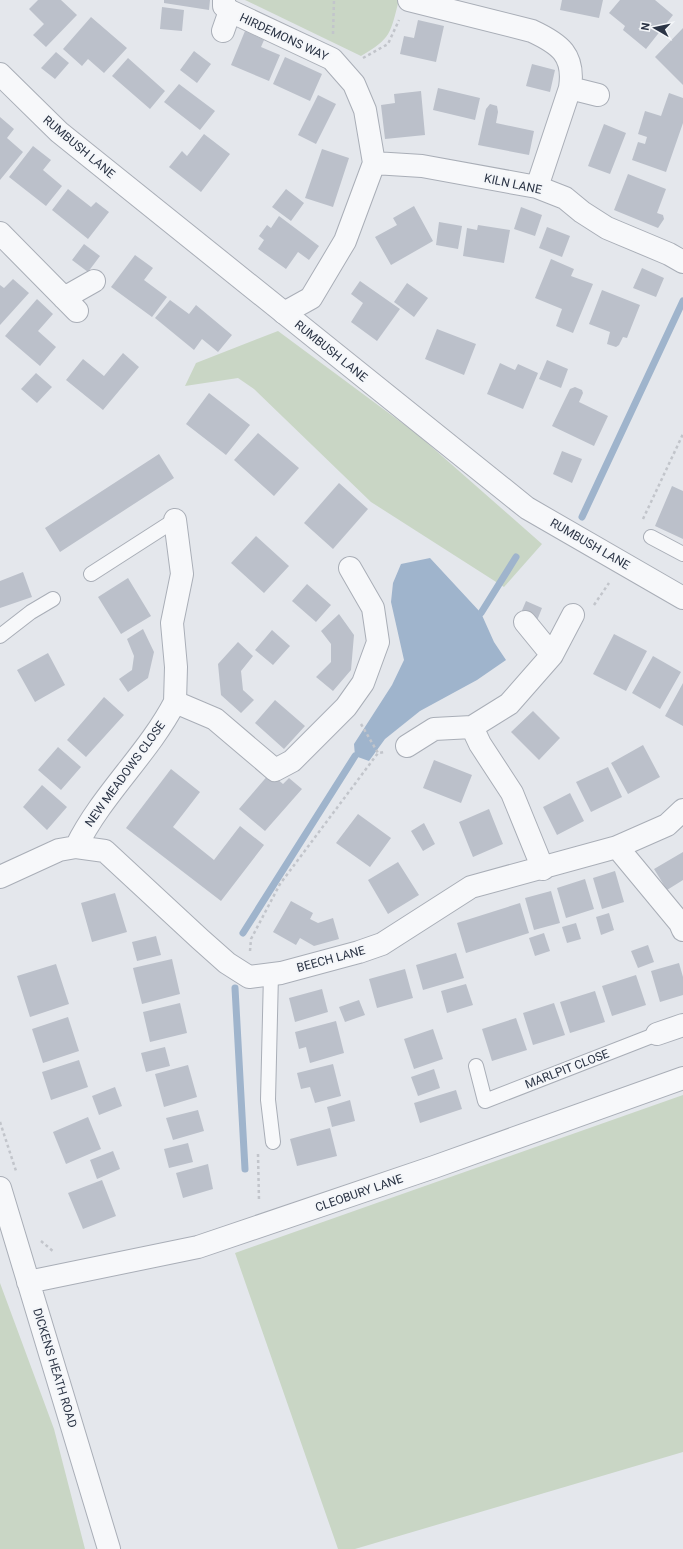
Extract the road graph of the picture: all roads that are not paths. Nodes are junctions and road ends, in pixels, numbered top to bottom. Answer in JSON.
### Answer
{"nodes":[{"id":1,"x":404,"y":8,"type":"edge"},
{"id":2,"x":226,"y":14,"type":"edge"},
{"id":3,"x":0,"y":74,"type":"edge"},
{"id":4,"x":570,"y":88,"type":"junction"},
{"id":5,"x":598,"y":95,"type":"dead end"},
{"id":6,"x":374,"y":163,"type":"junction"},
{"id":7,"x":538,"y":187,"type":"junction"},
{"id":8,"x":0,"y":233,"type":"edge"},
{"id":9,"x":683,"y":262,"type":"edge"},
{"id":10,"x":94,"y":281,"type":"dead end"},
{"id":11,"x":284,"y":313,"type":"junction"},
{"id":12,"x":175,"y":520,"type":"joint"},
{"id":13,"x":651,"y":537,"type":"dead end"},
{"id":14,"x":683,"y":554,"type":"edge"},
{"id":15,"x":350,"y":568,"type":"dead end"},
{"id":16,"x":91,"y":574,"type":"dead end"},
{"id":17,"x":683,"y":598,"type":"edge"},
{"id":18,"x":53,"y":599,"type":"dead end"},
{"id":19,"x":573,"y":615,"type":"dead end"},
{"id":20,"x":525,"y":622,"type":"dead end"},
{"id":21,"x":0,"y":636,"type":"edge"},
{"id":22,"x":552,"y":655,"type":"junction"},
{"id":23,"x":175,"y":702,"type":"junction"},
{"id":24,"x":472,"y":727,"type":"junction"},
{"id":25,"x":407,"y":746,"type":"dead end"},
{"id":26,"x":683,"y":810,"type":"edge"},
{"id":27,"x":76,"y":847,"type":"junction"},
{"id":28,"x":617,"y":847,"type":"junction"},
{"id":29,"x":543,"y":868,"type":"junction"},
{"id":30,"x":0,"y":877,"type":"edge"},
{"id":31,"x":683,"y":930,"type":"edge"},
{"id":32,"x":271,"y":974,"type":"junction"},
{"id":33,"x":683,"y":1024,"type":"edge"},
{"id":34,"x":657,"y":1034,"type":"joint"},
{"id":35,"x":476,"y":1066,"type":"dead end"},
{"id":36,"x":683,"y":1078,"type":"edge"},
{"id":37,"x":274,"y":1142,"type":"dead end"},
{"id":38,"x":0,"y":1188,"type":"edge"},
{"id":39,"x":28,"y":1282,"type":"junction"},
{"id":40,"x":108,"y":1549,"type":"edge"}],
"edges":[{"from":1,"to":4,"type":"street"},
{"from":2,"to":6,"type":"street","name":"HIRDEMONS WAY"},
{"from":3,"to":11,"type":"street","name":"RUMBUSH LANE"},
{"from":4,"to":5,"type":"street"},
{"from":4,"to":7,"type":"street"},
{"from":6,"to":7,"type":"street","name":"KILN LANE"},
{"from":6,"to":11,"type":"street"},
{"from":7,"to":9,"type":"street","name":"KILN LANE"},
{"from":8,"to":10,"type":"street"},
{"from":11,"to":17,"type":"street","name":"RUMBUSH LANE"},
{"from":12,"to":16,"type":"lane"},
{"from":12,"to":23,"type":"street","name":"NEW MEADOWS CLOSE"},
{"from":13,"to":14,"type":"lane"},
{"from":15,"to":23,"type":"street"},
{"from":18,"to":21,"type":"lane"},
{"from":19,"to":22,"type":"street"},
{"from":20,"to":22,"type":"street"},
{"from":22,"to":24,"type":"street"},
{"from":23,"to":27,"type":"street","name":"NEW MEADOWS CLOSE"},
{"from":24,"to":25,"type":"street"},
{"from":24,"to":29,"type":"street"},
{"from":26,"to":28,"type":"street","name":"BEECH LANE"},
{"from":27,"to":30,"type":"street"},
{"from":27,"to":32,"type":"street","name":"BEECH LANE"},
{"from":28,"to":29,"type":"street","name":"BEECH LANE"},
{"from":28,"to":31,"type":"street"},
{"from":29,"to":32,"type":"street","name":"BEECH LANE"},
{"from":32,"to":37,"type":"lane"},
{"from":33,"to":34,"type":"street","name":"MARLPIT CLOSE"},
{"from":34,"to":35,"type":"lane","name":"MARLPIT CLOSE"},
{"from":36,"to":39,"type":"street","name":"CLEOBURY LANE"},
{"from":38,"to":39,"type":"street","name":"DICKENS HEATH ROAD"},
{"from":39,"to":40,"type":"street","name":"DICKENS HEATH ROAD"}]}
